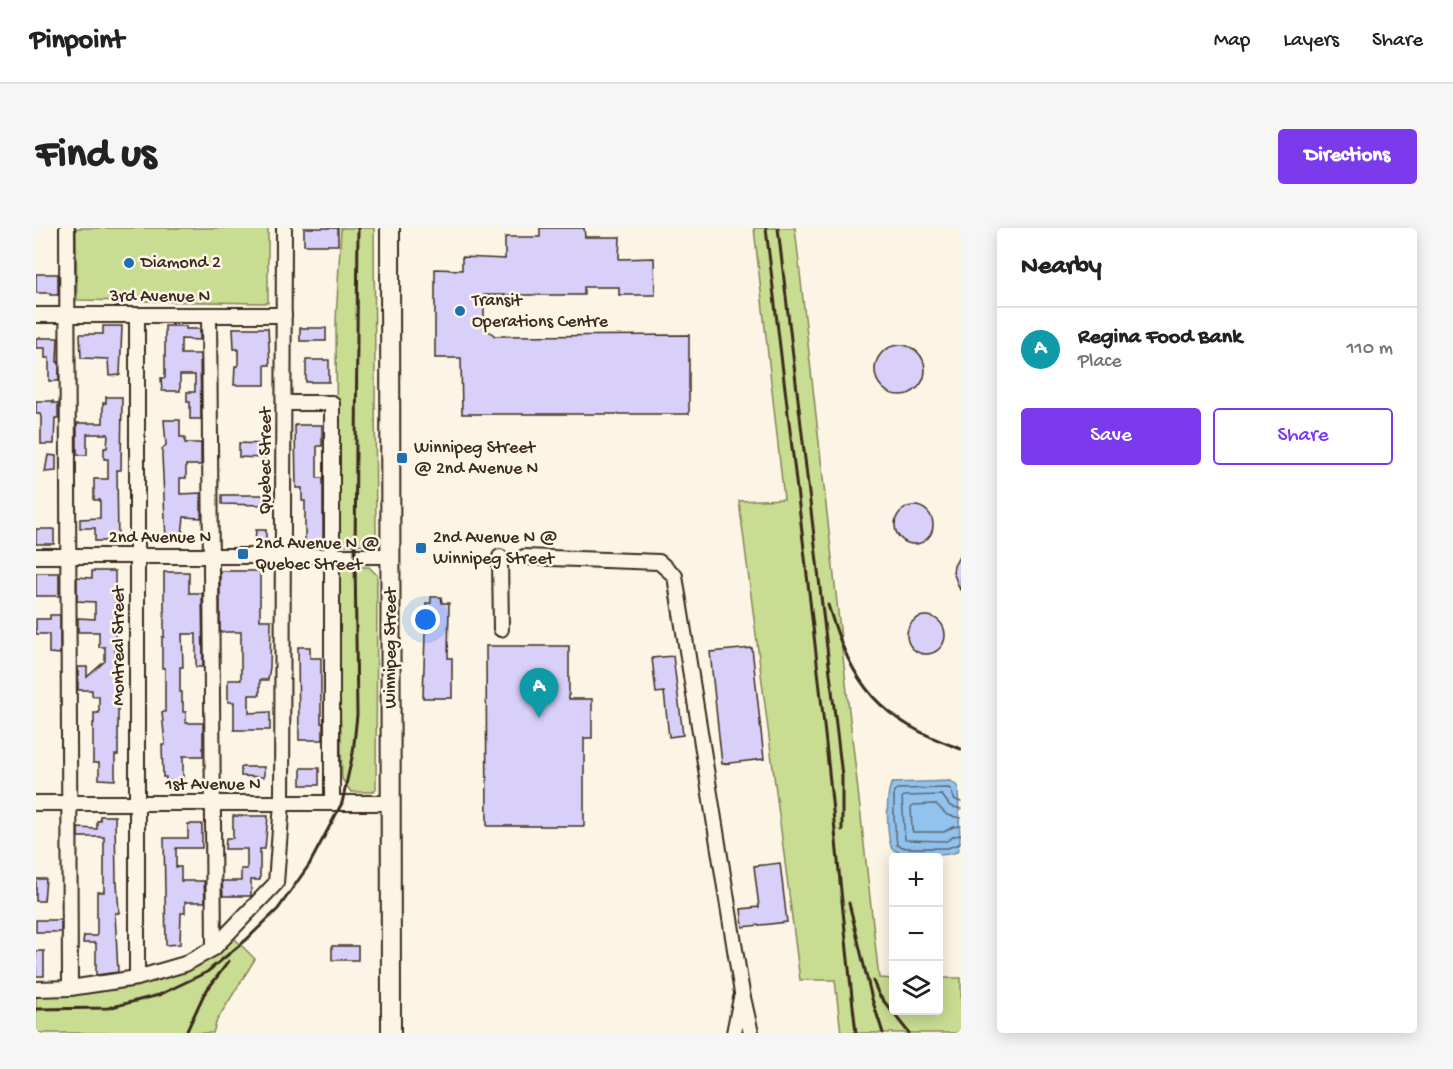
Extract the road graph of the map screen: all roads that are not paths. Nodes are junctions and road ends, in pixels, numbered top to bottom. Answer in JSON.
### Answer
{"nodes":[{"id":1,"x":67,"y":228,"type":"edge"},
{"id":2,"x":284,"y":228,"type":"edge"},
{"id":3,"x":390,"y":228,"type":"edge"},
{"id":4,"x":36,"y":315,"type":"edge"},
{"id":5,"x":67,"y":315,"type":"junction"},
{"id":6,"x":137,"y":315,"type":"junction"},
{"id":7,"x":209,"y":315,"type":"junction"},
{"id":8,"x":284,"y":315,"type":"junction"},
{"id":9,"x":284,"y":403,"type":"junction"},
{"id":10,"x":36,"y":556,"type":"edge"},
{"id":11,"x":67,"y":556,"type":"junction"},
{"id":12,"x":137,"y":556,"type":"junction"},
{"id":13,"x":212,"y":556,"type":"junction"},
{"id":14,"x":284,"y":556,"type":"junction"},
{"id":15,"x":332,"y":556,"type":"junction"},
{"id":16,"x":391,"y":556,"type":"junction"},
{"id":17,"x":500,"y":557,"type":"dead end"},
{"id":18,"x":524,"y":557,"type":"dead end"},
{"id":19,"x":501,"y":629,"type":"dead end"},
{"id":20,"x":36,"y":803,"type":"edge"},
{"id":21,"x":70,"y":803,"type":"junction"},
{"id":22,"x":138,"y":803,"type":"junction"},
{"id":23,"x":211,"y":803,"type":"junction"},
{"id":24,"x":282,"y":803,"type":"junction"},
{"id":25,"x":332,"y":803,"type":"junction"},
{"id":26,"x":390,"y":803,"type":"junction"},
{"id":27,"x":214,"y":948,"type":"junction"},
{"id":28,"x":137,"y":978,"type":"junction"},
{"id":29,"x":70,"y":988,"type":"junction"},
{"id":30,"x":36,"y":989,"type":"edge"},
{"id":31,"x":742,"y":993,"type":"junction"},
{"id":32,"x":391,"y":1033,"type":"edge"},
{"id":33,"x":734,"y":1033,"type":"edge"},
{"id":34,"x":751,"y":1033,"type":"edge"}],
"edges":[{"from":1,"to":5,"type":"street"},
{"from":2,"to":8,"type":"street","name":"Quebec Street"},
{"from":3,"to":16,"type":"main road","name":"Winnipeg Street"},
{"from":4,"to":5,"type":"street","name":"3rd Avenue N"},
{"from":5,"to":6,"type":"street","name":"3rd Avenue N"},
{"from":5,"to":11,"type":"street"},
{"from":6,"to":7,"type":"street","name":"3rd Avenue N"},
{"from":6,"to":12,"type":"street","name":"Montreal Street"},
{"from":7,"to":8,"type":"street","name":"3rd Avenue N"},
{"from":7,"to":13,"type":"street"},
{"from":8,"to":9,"type":"street","name":"Quebec Street"},
{"from":9,"to":14,"type":"street","name":"Quebec Street"},
{"from":9,"to":15,"type":"street"},
{"from":10,"to":11,"type":"street","name":"2nd Avenue N"},
{"from":11,"to":12,"type":"street","name":"2nd Avenue N"},
{"from":11,"to":21,"type":"street"},
{"from":12,"to":13,"type":"street","name":"2nd Avenue N"},
{"from":12,"to":22,"type":"street","name":"Montreal Street"},
{"from":13,"to":14,"type":"street","name":"2nd Avenue N"},
{"from":13,"to":23,"type":"street"},
{"from":14,"to":15,"type":"street","name":"2nd Avenue N"},
{"from":14,"to":24,"type":"street","name":"Quebec Street"},
{"from":15,"to":16,"type":"street","name":"2nd Avenue N"},
{"from":15,"to":25,"type":"street"},
{"from":16,"to":26,"type":"main road","name":"Winnipeg Street"},
{"from":17,"to":19,"type":"street"},
{"from":18,"to":31,"type":"street"},
{"from":20,"to":21,"type":"street","name":"1st Avenue N"},
{"from":21,"to":22,"type":"street","name":"1st Avenue N"},
{"from":21,"to":29,"type":"street"},
{"from":22,"to":23,"type":"street","name":"1st Avenue N"},
{"from":22,"to":28,"type":"street","name":"Montreal Street"},
{"from":23,"to":24,"type":"street","name":"1st Avenue N"},
{"from":23,"to":27,"type":"street"},
{"from":24,"to":25,"type":"street","name":"1st Avenue N"},
{"from":24,"to":27,"type":"street","name":"Quebec Street"},
{"from":25,"to":26,"type":"street","name":"1st Avenue N"},
{"from":26,"to":32,"type":"main road","name":"Winnipeg Street"},
{"from":27,"to":28,"type":"street","name":"Quebec Street"},
{"from":28,"to":29,"type":"street","name":"Quebec Street"},
{"from":29,"to":30,"type":"street","name":"Quebec Street"},
{"from":31,"to":33,"type":"street"},
{"from":31,"to":34,"type":"street"}]}
